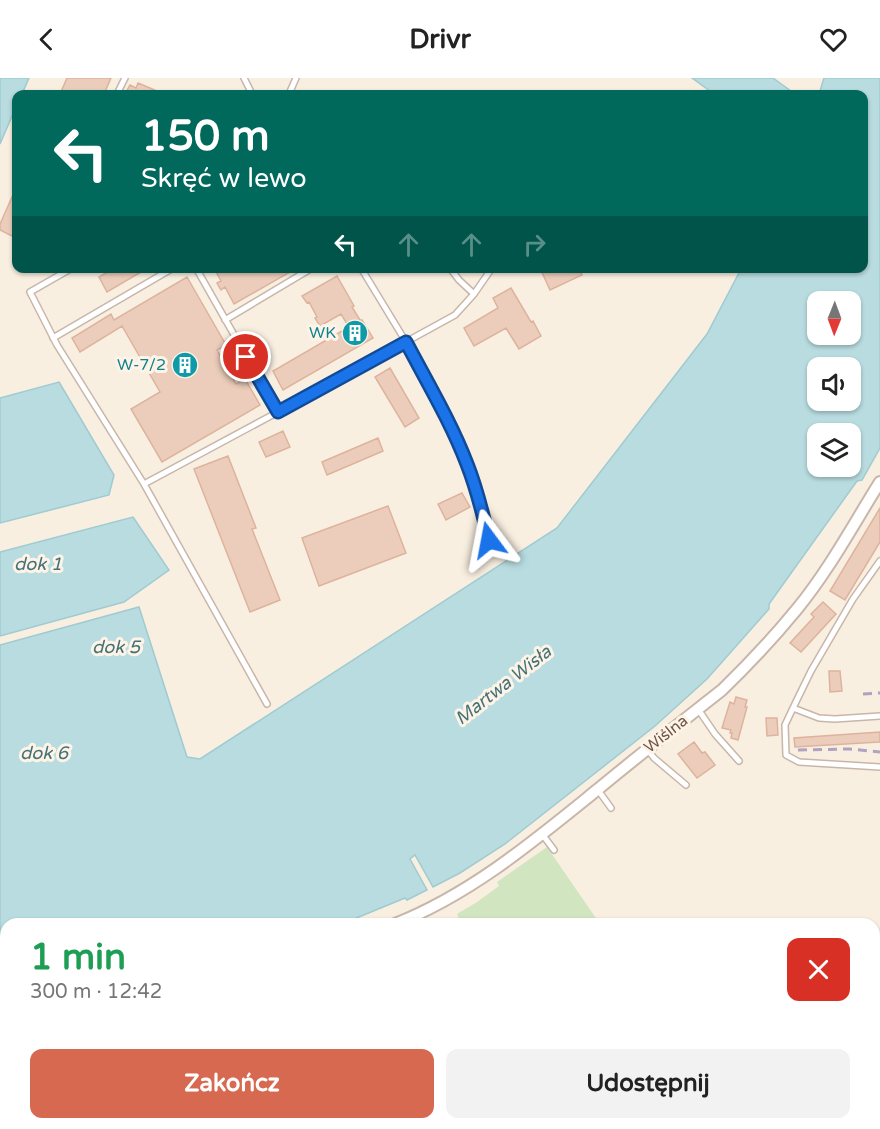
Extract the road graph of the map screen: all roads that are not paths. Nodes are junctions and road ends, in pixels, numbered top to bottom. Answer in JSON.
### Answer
{"nodes":[{"id":1,"x":63,"y":273,"type":"edge"},
{"id":2,"x":164,"y":273,"type":"edge"},
{"id":3,"x":199,"y":273,"type":"edge"},
{"id":4,"x":304,"y":273,"type":"edge"},
{"id":5,"x":364,"y":273,"type":"edge"},
{"id":6,"x":454,"y":273,"type":"edge"},
{"id":7,"x":489,"y":273,"type":"edge"},
{"id":8,"x":474,"y":294,"type":"junction"},
{"id":9,"x":225,"y":320,"type":"junction"},
{"id":10,"x":53,"y":338,"type":"junction"},
{"id":11,"x":406,"y":342,"type":"junction"},
{"id":12,"x":278,"y":412,"type":"junction"},
{"id":13,"x":880,"y":482,"type":"edge"},
{"id":14,"x":144,"y":484,"type":"junction"},
{"id":15,"x":489,"y":540,"type":"dead end"},
{"id":16,"x":880,"y":561,"type":"edge"},
{"id":17,"x":267,"y":704,"type":"dead end"},
{"id":18,"x":793,"y":708,"type":"junction"},
{"id":19,"x":698,"y":709,"type":"junction"},
{"id":20,"x":880,"y":716,"type":"edge"},
{"id":21,"x":647,"y":749,"type":"junction"},
{"id":22,"x":739,"y":760,"type":"dead end"},
{"id":23,"x":880,"y":767,"type":"edge"},
{"id":24,"x":686,"y":785,"type":"dead end"},
{"id":25,"x":598,"y":789,"type":"junction"},
{"id":26,"x":611,"y":808,"type":"dead end"},
{"id":27,"x":542,"y":833,"type":"junction"},
{"id":28,"x":554,"y":850,"type":"dead end"},
{"id":29,"x":409,"y":918,"type":"edge"}],
"edges":[{"from":1,"to":10,"type":"lane"},
{"from":2,"to":10,"type":"lane"},
{"from":3,"to":9,"type":"lane"},
{"from":4,"to":9,"type":"lane"},
{"from":5,"to":11,"type":"lane"},
{"from":6,"to":8,"type":"lane"},
{"from":7,"to":8,"type":"lane"},
{"from":8,"to":11,"type":"lane"},
{"from":9,"to":12,"type":"lane"},
{"from":10,"to":14,"type":"lane"},
{"from":11,"to":12,"type":"lane"},
{"from":11,"to":15,"type":"lane"},
{"from":12,"to":14,"type":"lane"},
{"from":13,"to":19,"type":"street","name":"Wiślna"},
{"from":14,"to":17,"type":"lane"},
{"from":16,"to":18,"type":"lane"},
{"from":18,"to":20,"type":"lane"},
{"from":18,"to":23,"type":"lane"},
{"from":19,"to":21,"type":"street","name":"Wiślna"},
{"from":19,"to":22,"type":"lane"},
{"from":21,"to":24,"type":"lane"},
{"from":21,"to":25,"type":"street","name":"Wiślna"},
{"from":25,"to":26,"type":"lane"},
{"from":25,"to":27,"type":"street","name":"Wiślna"},
{"from":27,"to":28,"type":"lane"},
{"from":27,"to":29,"type":"street","name":"Wiślna"}]}
